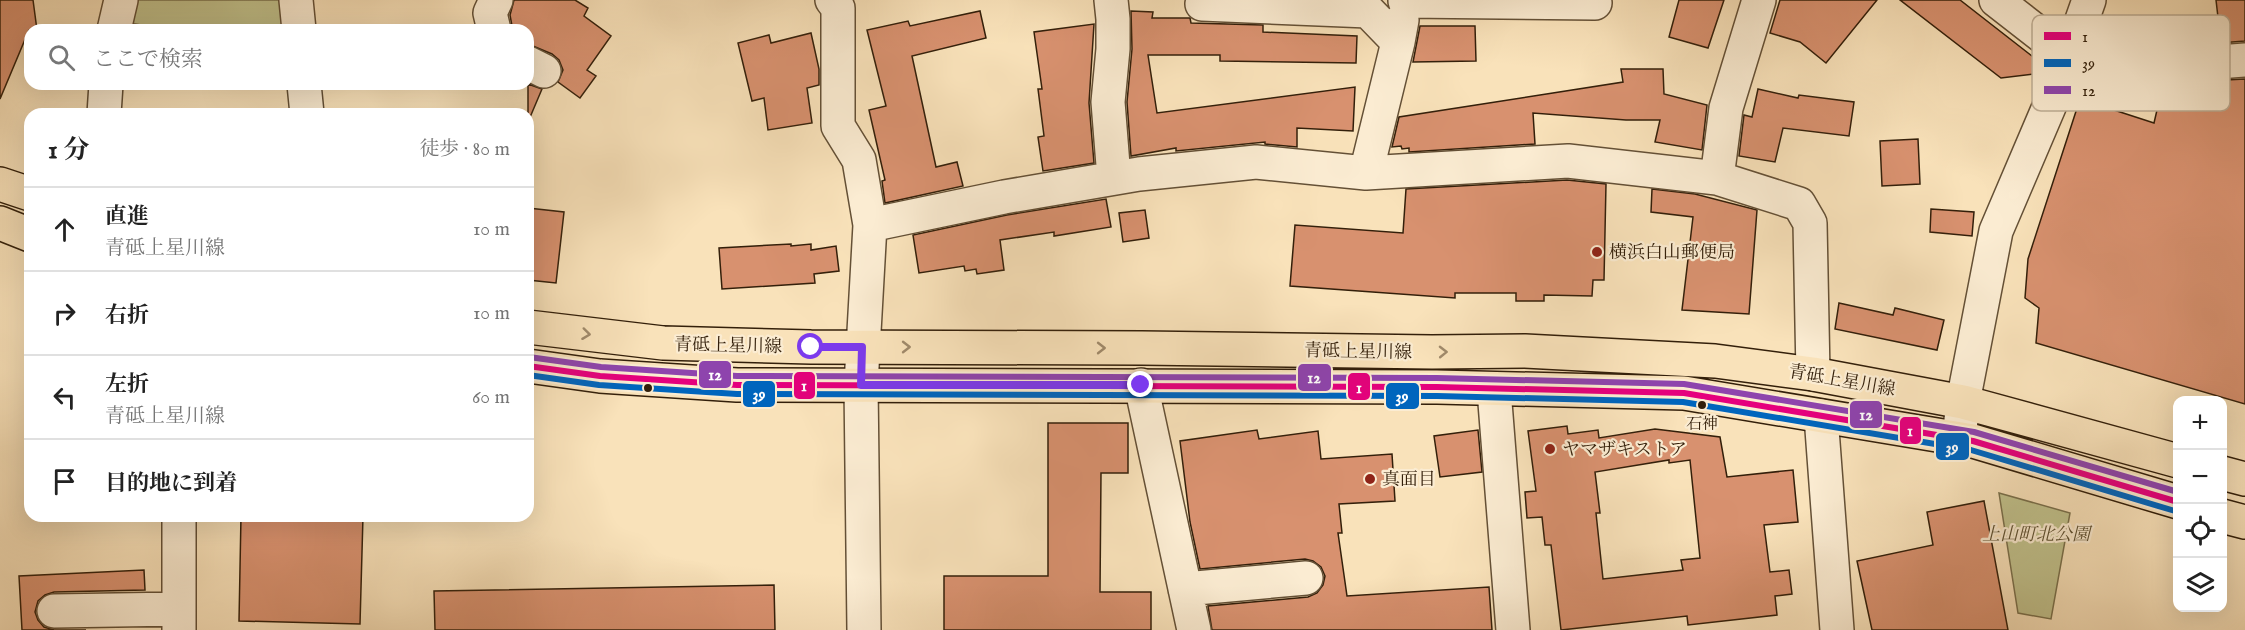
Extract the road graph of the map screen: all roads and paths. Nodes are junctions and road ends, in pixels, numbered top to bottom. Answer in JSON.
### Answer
{"nodes":[{"id":1,"x":121,"y":0,"type":"edge"},
{"id":2,"x":296,"y":0,"type":"edge"},
{"id":3,"x":496,"y":0,"type":"edge"},
{"id":4,"x":1111,"y":0,"type":"edge"},
{"id":5,"x":1405,"y":0,"type":"edge"},
{"id":6,"x":1759,"y":0,"type":"edge"},
{"id":7,"x":1996,"y":0,"type":"edge"},
{"id":8,"x":2089,"y":0,"type":"edge"},
{"id":9,"x":838,"y":3,"type":"edge"},
{"id":10,"x":1595,"y":3,"type":"dead end"},
{"id":11,"x":1202,"y":4,"type":"dead end"},
{"id":12,"x":2084,"y":15,"type":"edge"},
{"id":13,"x":115,"y":24,"type":"edge"},
{"id":14,"x":298,"y":24,"type":"edge"},
{"id":15,"x":493,"y":24,"type":"edge"},
{"id":16,"x":2032,"y":33,"type":"edge"},
{"id":17,"x":1398,"y":42,"type":"junction"},
{"id":18,"x":2230,"y":60,"type":"edge"},
{"id":19,"x":2245,"y":60,"type":"edge"},
{"id":20,"x":106,"y":90,"type":"edge"},
{"id":21,"x":305,"y":90,"type":"edge"},
{"id":22,"x":104,"y":108,"type":"edge"},
{"id":23,"x":306,"y":108,"type":"edge"},
{"id":24,"x":2047,"y":111,"type":"edge"},
{"id":25,"x":1366,"y":173,"type":"junction"},
{"id":26,"x":1114,"y":178,"type":"junction"},
{"id":27,"x":1717,"y":178,"type":"junction"},
{"id":28,"x":0,"y":184,"type":"edge"},
{"id":29,"x":24,"y":192,"type":"edge"},
{"id":30,"x":0,"y":223,"type":"edge"},
{"id":31,"x":870,"y":225,"type":"junction"},
{"id":32,"x":24,"y":233,"type":"edge"},
{"id":33,"x":534,"y":328,"type":"edge"},
{"id":34,"x":862,"y":347,"type":"junction"},
{"id":35,"x":534,"y":367,"type":"edge"},
{"id":36,"x":1813,"y":374,"type":"junction"},
{"id":37,"x":861,"y":385,"type":"junction"},
{"id":38,"x":1141,"y":385,"type":"junction"},
{"id":39,"x":1494,"y":390,"type":"junction"},
{"id":40,"x":1964,"y":402,"type":"junction"},
{"id":41,"x":1821,"y":416,"type":"junction"},
{"id":42,"x":1959,"y":438,"type":"junction"},
{"id":43,"x":2173,"y":460,"type":"edge"},
{"id":44,"x":2227,"y":474,"type":"edge"},
{"id":45,"x":2245,"y":479,"type":"edge"},
{"id":46,"x":2173,"y":500,"type":"edge"},
{"id":47,"x":2227,"y":517,"type":"edge"},
{"id":48,"x":179,"y":522,"type":"edge"},
{"id":49,"x":2245,"y":522,"type":"edge"},
{"id":50,"x":1306,"y":578,"type":"dead end"},
{"id":51,"x":1185,"y":589,"type":"junction"},
{"id":52,"x":54,"y":611,"type":"dead end"},
{"id":53,"x":179,"y":619,"type":"edge"},
{"id":54,"x":864,"y":630,"type":"edge"},
{"id":55,"x":1194,"y":630,"type":"edge"},
{"id":56,"x":1513,"y":630,"type":"edge"},
{"id":57,"x":1837,"y":630,"type":"edge"}],
"edges":[{"from":1,"to":13,"type":"street"},
{"from":2,"to":14,"type":"street"},
{"from":3,"to":15,"type":"street"},
{"from":4,"to":26,"type":"street"},
{"from":5,"to":10,"type":"street"},
{"from":5,"to":17,"type":"street"},
{"from":6,"to":27,"type":"street"},
{"from":7,"to":16,"type":"street"},
{"from":8,"to":12,"type":"street"},
{"from":9,"to":31,"type":"street"},
{"from":11,"to":17,"type":"street"},
{"from":17,"to":25,"type":"street"},
{"from":18,"to":19,"type":"street"},
{"from":20,"to":22,"type":"street"},
{"from":21,"to":23,"type":"street"},
{"from":24,"to":40,"type":"street"},
{"from":25,"to":26,"type":"street"},
{"from":25,"to":27,"type":"street"},
{"from":26,"to":31,"type":"street"},
{"from":27,"to":36,"type":"street"},
{"from":28,"to":29,"type":"main road"},
{"from":30,"to":32,"type":"main road"},
{"from":31,"to":34,"type":"street"},
{"from":33,"to":34,"type":"main road","name":"青砥上星川線","one_way":true},
{"from":34,"to":36,"type":"main road","name":"青砥上星川線","one_way":true},
{"from":34,"to":37,"type":"street"},
{"from":35,"to":37,"type":"main road","name":"青砥上星川線"},
{"from":36,"to":40,"type":"main road","name":"青砥上星川線"},
{"from":37,"to":38,"type":"main road","name":"青砥上星川線"},
{"from":37,"to":54,"type":"street"},
{"from":38,"to":39,"type":"main road","name":"青砥上星川線"},
{"from":38,"to":51,"type":"street"},
{"from":39,"to":41,"type":"main road","name":"青砥上星川線"},
{"from":39,"to":56,"type":"street"},
{"from":40,"to":42,"type":"street"},
{"from":40,"to":43,"type":"main road","name":"青砥上星川線"},
{"from":41,"to":42,"type":"main road","name":"青砥上星川線"},
{"from":41,"to":57,"type":"street"},
{"from":42,"to":46,"type":"main road","name":"青砥上星川線"},
{"from":44,"to":45,"type":"main road"},
{"from":47,"to":49,"type":"main road"},
{"from":48,"to":53,"type":"street"},
{"from":50,"to":51,"type":"street"},
{"from":51,"to":55,"type":"street"},
{"from":52,"to":53,"type":"street"}]}
